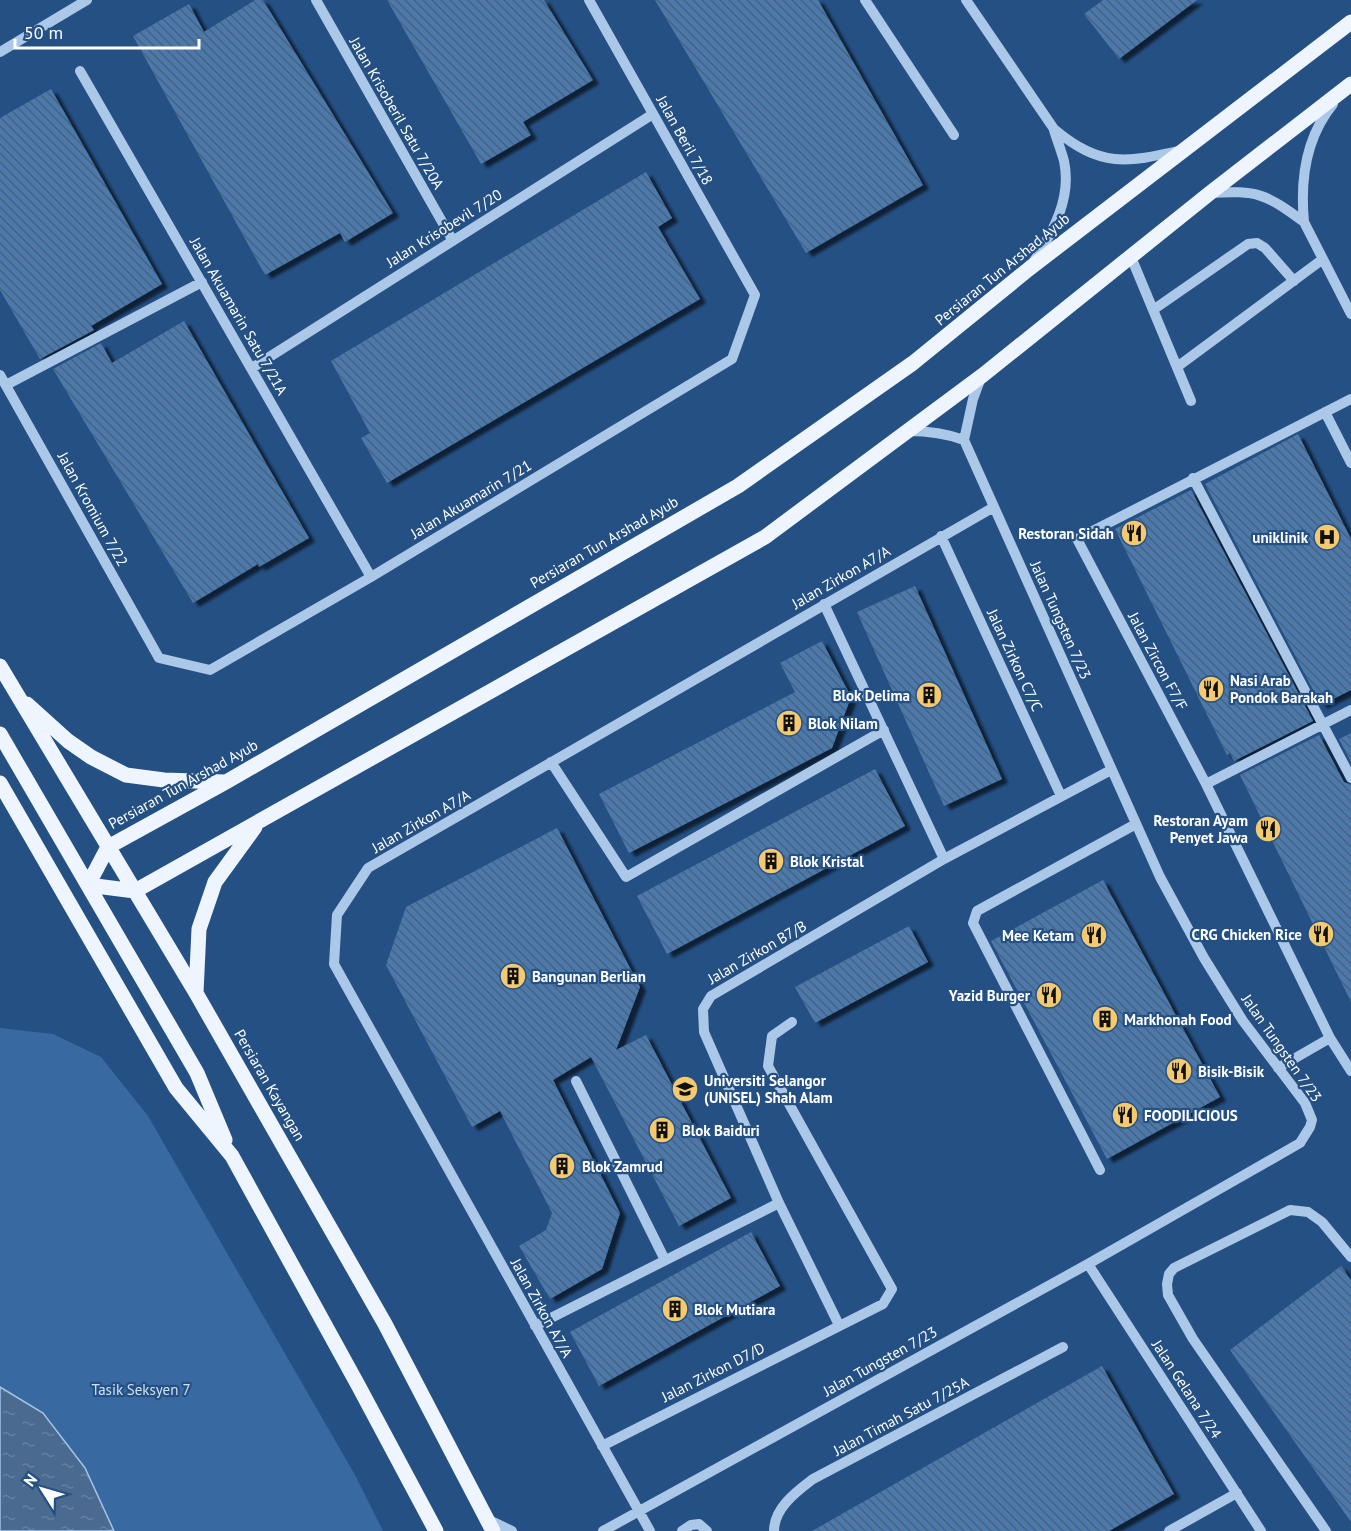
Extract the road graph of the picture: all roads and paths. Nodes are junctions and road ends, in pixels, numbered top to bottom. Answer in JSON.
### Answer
{"nodes":[{"id":1,"x":87,"y":0,"type":"edge"},
{"id":2,"x":316,"y":0,"type":"edge"},
{"id":3,"x":589,"y":0,"type":"edge"},
{"id":4,"x":866,"y":0,"type":"edge"},
{"id":5,"x":966,"y":0,"type":"edge"},
{"id":6,"x":1351,"y":22,"type":"edge"},
{"id":7,"x":0,"y":52,"type":"edge"},
{"id":8,"x":80,"y":71,"type":"dead end"},
{"id":9,"x":1348,"y":86,"type":"edge"},
{"id":10,"x":653,"y":114,"type":"junction"},
{"id":11,"x":1054,"y":129,"type":"junction"},
{"id":12,"x":954,"y":135,"type":"dead end"},
{"id":13,"x":1185,"y":149,"type":"junction"},
{"id":14,"x":1210,"y":193,"type":"junction"},
{"id":15,"x":1304,"y":222,"type":"junction"},
{"id":16,"x":453,"y":241,"type":"junction"},
{"id":17,"x":1131,"y":258,"type":"junction"},
{"id":18,"x":1323,"y":259,"type":"junction"},
{"id":19,"x":1030,"y":268,"type":"junction"},
{"id":20,"x":1294,"y":281,"type":"junction"},
{"id":21,"x":202,"y":282,"type":"junction"},
{"id":22,"x":755,"y":295,"type":"joint"},
{"id":23,"x":1153,"y":310,"type":"junction"},
{"id":24,"x":1351,"y":314,"type":"edge"},
{"id":25,"x":252,"y":368,"type":"junction"},
{"id":26,"x":1177,"y":368,"type":"junction"},
{"id":27,"x":983,"y":375,"type":"junction"},
{"id":28,"x":3,"y":380,"type":"edge"},
{"id":29,"x":1351,"y":399,"type":"edge"},
{"id":30,"x":1191,"y":401,"type":"dead end"},
{"id":31,"x":1325,"y":412,"type":"junction"},
{"id":32,"x":908,"y":431,"type":"junction"},
{"id":33,"x":964,"y":440,"type":"junction"},
{"id":34,"x":1351,"y":463,"type":"edge"},
{"id":35,"x":1193,"y":478,"type":"junction"},
{"id":36,"x":994,"y":507,"type":"junction"},
{"id":37,"x":941,"y":536,"type":"junction"},
{"id":38,"x":371,"y":577,"type":"junction"},
{"id":39,"x":824,"y":604,"type":"junction"},
{"id":40,"x":159,"y":658,"type":"joint"},
{"id":41,"x":0,"y":666,"type":"edge"},
{"id":42,"x":16,"y":694,"type":"junction"},
{"id":43,"x":1351,"y":710,"type":"edge"},
{"id":44,"x":1323,"y":724,"type":"junction"},
{"id":45,"x":884,"y":730,"type":"junction"},
{"id":46,"x":0,"y":734,"type":"edge"},
{"id":47,"x":550,"y":762,"type":"junction"},
{"id":48,"x":1112,"y":770,"type":"junction"},
{"id":49,"x":1351,"y":778,"type":"edge"},
{"id":50,"x":226,"y":782,"type":"junction"},
{"id":51,"x":0,"y":783,"type":"edge"},
{"id":52,"x":1206,"y":784,"type":"junction"},
{"id":53,"x":1061,"y":796,"type":"junction"},
{"id":54,"x":259,"y":822,"type":"junction"},
{"id":55,"x":1136,"y":824,"type":"junction"},
{"id":56,"x":108,"y":847,"type":"junction"},
{"id":57,"x":944,"y":859,"type":"junction"},
{"id":58,"x":88,"y":885,"type":"junction"},
{"id":59,"x":135,"y":891,"type":"junction"},
{"id":60,"x":196,"y":993,"type":"junction"},
{"id":61,"x":792,"y":1022,"type":"dead end"},
{"id":62,"x":1330,"y":1038,"type":"junction"},
{"id":63,"x":1278,"y":1068,"type":"junction"},
{"id":64,"x":1351,"y":1071,"type":"edge"},
{"id":65,"x":576,"y":1081,"type":"dead end"},
{"id":66,"x":232,"y":1156,"type":"junction"},
{"id":67,"x":1100,"y":1170,"type":"dead end"},
{"id":68,"x":779,"y":1203,"type":"junction"},
{"id":69,"x":1351,"y":1257,"type":"edge"},
{"id":70,"x":665,"y":1260,"type":"junction"},
{"id":71,"x":1088,"y":1264,"type":"junction"},
{"id":72,"x":839,"y":1325,"type":"junction"},
{"id":73,"x":535,"y":1326,"type":"junction"},
{"id":74,"x":1063,"y":1347,"type":"dead end"},
{"id":75,"x":602,"y":1446,"type":"junction"},
{"id":76,"x":1237,"y":1493,"type":"junction"},
{"id":77,"x":638,"y":1511,"type":"junction"},
{"id":78,"x":490,"y":1525,"type":"edge"},
{"id":79,"x":436,"y":1531,"type":"edge"},
{"id":80,"x":512,"y":1531,"type":"edge"},
{"id":81,"x":603,"y":1531,"type":"edge"},
{"id":82,"x":650,"y":1531,"type":"edge"},
{"id":83,"x":682,"y":1531,"type":"edge"},
{"id":84,"x":707,"y":1531,"type":"edge"},
{"id":85,"x":774,"y":1531,"type":"edge"},
{"id":86,"x":1169,"y":1531,"type":"edge"},
{"id":87,"x":1261,"y":1531,"type":"edge"},
{"id":88,"x":1326,"y":1531,"type":"edge"}],
"edges":[{"from":1,"to":7,"type":"street"},
{"from":2,"to":16,"type":"street","name":"Jalan Krisoberil Satu 7/20A"},
{"from":3,"to":10,"type":"street","name":"Jalan Beril 7/18"},
{"from":4,"to":12,"type":"street"},
{"from":5,"to":11,"type":"street"},
{"from":6,"to":13,"type":"main road","name":"Persiaran Tun Arshad Ayub"},
{"from":8,"to":21,"type":"street","name":"Jalan Akuamarin Satu 7/21A"},
{"from":9,"to":14,"type":"main road"},
{"from":9,"to":15,"type":"street"},
{"from":10,"to":16,"type":"street","name":"Jalan Krisobevil 7/20"},
{"from":10,"to":22,"type":"street","name":"Jalan Beril 7/18"},
{"from":11,"to":13,"type":"street"},
{"from":11,"to":19,"type":"street"},
{"from":13,"to":19,"type":"main road","name":"Persiaran Tun Arshad Ayub"},
{"from":14,"to":15,"type":"street"},
{"from":14,"to":17,"type":"main road"},
{"from":15,"to":18,"type":"street"},
{"from":16,"to":25,"type":"street","name":"Jalan Krisobevil 7/20"},
{"from":17,"to":23,"type":"street"},
{"from":17,"to":27,"type":"main road"},
{"from":18,"to":20,"type":"street"},
{"from":18,"to":24,"type":"street"},
{"from":19,"to":50,"type":"main road","name":"Persiaran Tun Arshad Ayub"},
{"from":20,"to":23,"type":"street"},
{"from":20,"to":26,"type":"street"},
{"from":21,"to":25,"type":"street","name":"Jalan Akuamarin Satu 7/21A"},
{"from":21,"to":28,"type":"street"},
{"from":22,"to":38,"type":"street","name":"Jalan Akuamarin 7/21"},
{"from":23,"to":26,"type":"street"},
{"from":25,"to":38,"type":"street","name":"Jalan Akuamarin Satu 7/21A"},
{"from":26,"to":30,"type":"street"},
{"from":27,"to":32,"type":"main road"},
{"from":27,"to":33,"type":"street"},
{"from":28,"to":40,"type":"street","name":"Jalan Kromium 7/22"},
{"from":29,"to":31,"type":"street","name":"Jalan Zircon F7/F"},
{"from":31,"to":34,"type":"street"},
{"from":31,"to":35,"type":"street","name":"Jalan Zircon F7/F"},
{"from":32,"to":33,"type":"street"},
{"from":32,"to":54,"type":"main road"},
{"from":33,"to":36,"type":"street","name":"Jalan Tungsten 7/23"},
{"from":35,"to":44,"type":"street"},
{"from":35,"to":52,"type":"street","name":"Jalan Zircon F7/F"},
{"from":36,"to":37,"type":"street","name":"Jalan Zirkon A7/A"},
{"from":36,"to":48,"type":"street","name":"Jalan Tungsten 7/23"},
{"from":37,"to":39,"type":"street","name":"Jalan Zirkon A7/A"},
{"from":37,"to":53,"type":"street","name":"Jalan Zirkon C7/C"},
{"from":38,"to":40,"type":"street","name":"Jalan Akuamarin 7/21"},
{"from":39,"to":45,"type":"street"},
{"from":39,"to":47,"type":"street","name":"Jalan Zirkon A7/A"},
{"from":41,"to":42,"type":"main road","name":"Persiaran Kayangan"},
{"from":42,"to":50,"type":"main road"},
{"from":42,"to":56,"type":"main road","name":"Persiaran Kayangan"},
{"from":43,"to":44,"type":"street"},
{"from":44,"to":49,"type":"street"},
{"from":44,"to":52,"type":"street"},
{"from":45,"to":47,"type":"street"},
{"from":45,"to":57,"type":"street"},
{"from":46,"to":58,"type":"main road"},
{"from":47,"to":73,"type":"street","name":"Jalan Zirkon A7/A"},
{"from":48,"to":53,"type":"street","name":"Jalan Zirkon B7/B"},
{"from":48,"to":55,"type":"street","name":"Jalan Tungsten 7/23"},
{"from":50,"to":56,"type":"main road","name":"Persiaran Tun Arshad Ayub"},
{"from":51,"to":66,"type":"main road"},
{"from":52,"to":62,"type":"street","name":"Jalan Zircon F7/F"},
{"from":53,"to":57,"type":"street","name":"Jalan Zirkon B7/B"},
{"from":54,"to":59,"type":"main road"},
{"from":54,"to":60,"type":"main road"},
{"from":55,"to":63,"type":"street","name":"Jalan Tungsten 7/23"},
{"from":55,"to":67,"type":"street"},
{"from":56,"to":58,"type":"main road","name":"Persiaran Tun Arshad Ayub"},
{"from":56,"to":59,"type":"main road","name":"Persiaran Kayangan"},
{"from":57,"to":68,"type":"street","name":"Jalan Zirkon B7/B"},
{"from":58,"to":59,"type":"main road"},
{"from":58,"to":66,"type":"main road"},
{"from":59,"to":60,"type":"main road","name":"Persiaran Kayangan"},
{"from":60,"to":78,"type":"main road","name":"Persiaran Kayangan"},
{"from":61,"to":72,"type":"street","name":"Jalan Zirkon D7/D"},
{"from":62,"to":63,"type":"street"},
{"from":62,"to":64,"type":"street","name":"Jalan Zircon F7/F"},
{"from":63,"to":71,"type":"street","name":"Jalan Tungsten 7/23"},
{"from":65,"to":70,"type":"street"},
{"from":66,"to":79,"type":"main road"},
{"from":68,"to":70,"type":"street"},
{"from":68,"to":72,"type":"street","name":"Jalan Zirkon B7/B"},
{"from":69,"to":88,"type":"street"},
{"from":70,"to":73,"type":"street"},
{"from":71,"to":76,"type":"street","name":"Jalan Gelana 7/24"},
{"from":71,"to":77,"type":"street","name":"Jalan Tungsten 7/23"},
{"from":72,"to":75,"type":"street","name":"Jalan Zirkon D7/D"},
{"from":73,"to":75,"type":"street","name":"Jalan Zirkon A7/A"},
{"from":74,"to":85,"type":"street","name":"Jalan Timah Satu 7/25A"},
{"from":75,"to":77,"type":"street","name":"Jalan Zirkon A7/A"},
{"from":76,"to":86,"type":"street"},
{"from":76,"to":87,"type":"street","name":"Jalan Gelana 7/24"},
{"from":77,"to":81,"type":"street","name":"Jalan Tungsten 7/23"},
{"from":77,"to":82,"type":"street","name":"Jalan Zirkon A7/A"},
{"from":78,"to":80,"type":"street"},
{"from":83,"to":84,"type":"street"}]}
